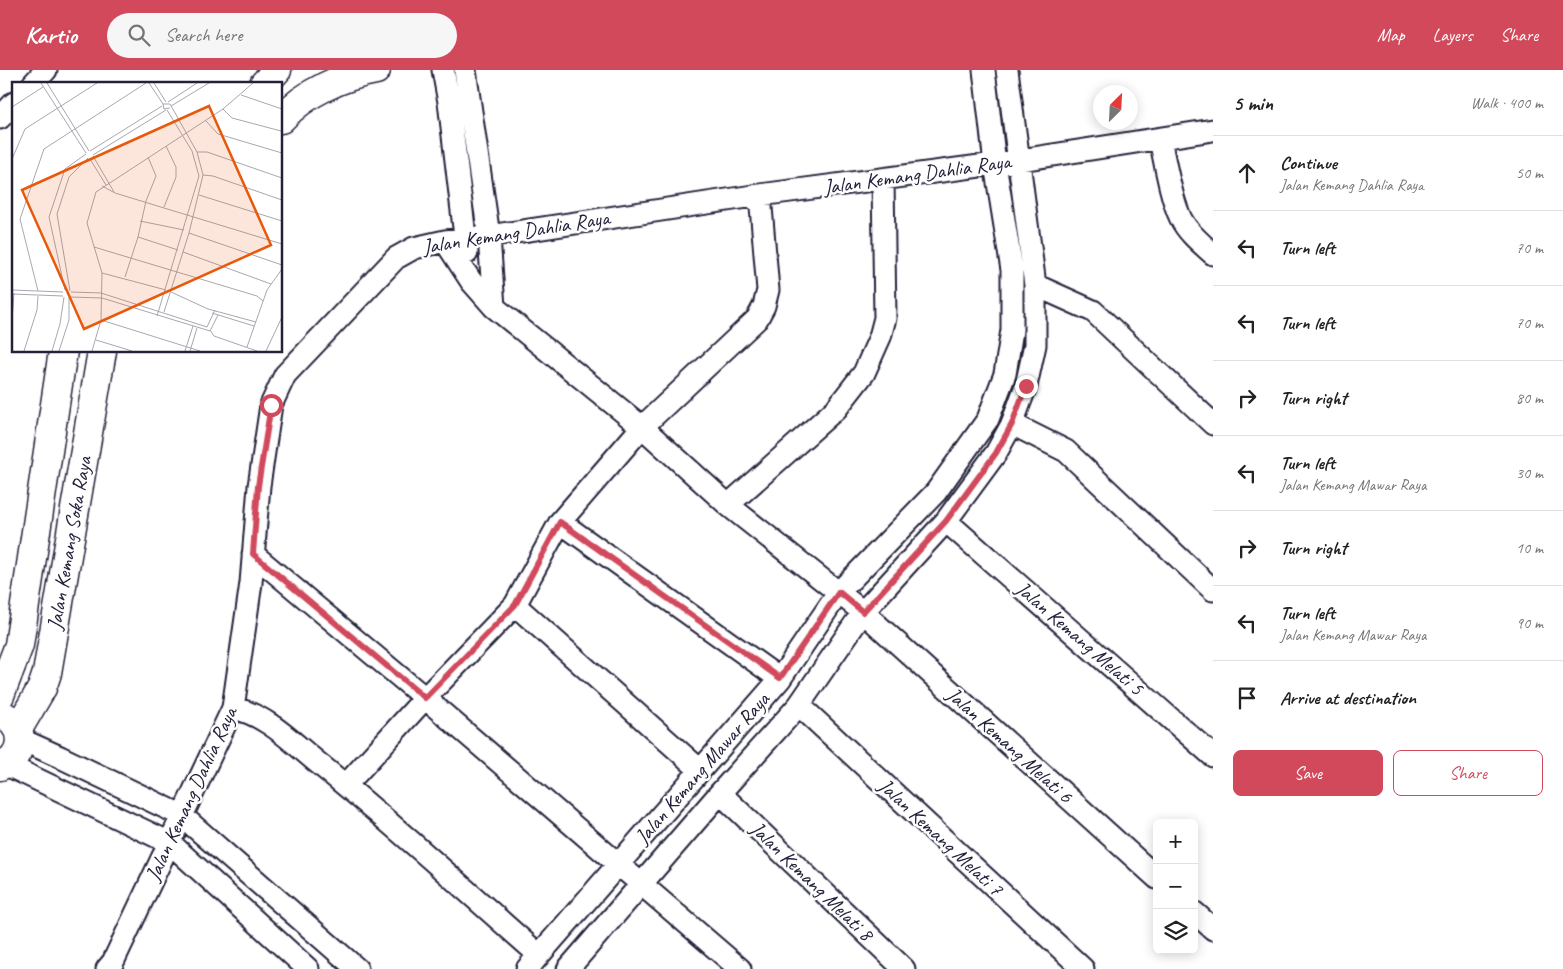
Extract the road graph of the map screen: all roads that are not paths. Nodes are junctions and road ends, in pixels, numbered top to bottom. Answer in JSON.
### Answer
{"nodes":[{"id":1,"x":46,"y":70,"type":"edge"},
{"id":2,"x":277,"y":70,"type":"edge"},
{"id":3,"x":376,"y":70,"type":"edge"},
{"id":4,"x":443,"y":70,"type":"edge"},
{"id":5,"x":466,"y":70,"type":"edge"},
{"id":6,"x":984,"y":70,"type":"edge"},
{"id":7,"x":1007,"y":70,"type":"edge"},
{"id":8,"x":34,"y":82,"type":"edge"},
{"id":9,"x":266,"y":82,"type":"edge"},
{"id":10,"x":12,"y":105,"type":"edge"},
{"id":11,"x":0,"y":118,"type":"edge"},
{"id":12,"x":282,"y":118,"type":"edge"},
{"id":13,"x":1213,"y":130,"type":"edge"},
{"id":14,"x":1160,"y":139,"type":"junction"},
{"id":15,"x":1018,"y":160,"type":"junction"},
{"id":16,"x":995,"y":164,"type":"junction"},
{"id":17,"x":883,"y":178,"type":"junction"},
{"id":18,"x":760,"y":195,"type":"junction"},
{"id":19,"x":489,"y":236,"type":"junction"},
{"id":20,"x":455,"y":240,"type":"junction"},
{"id":21,"x":1213,"y":254,"type":"edge"},
{"id":22,"x":1035,"y":284,"type":"junction"},
{"id":23,"x":494,"y":307,"type":"junction"},
{"id":24,"x":63,"y":352,"type":"edge"},
{"id":25,"x":102,"y":352,"type":"edge"},
{"id":26,"x":1012,"y":424,"type":"junction"},
{"id":27,"x":1213,"y":424,"type":"edge"},
{"id":28,"x":642,"y":427,"type":"junction"},
{"id":29,"x":728,"y":505,"type":"junction"},
{"id":30,"x":946,"y":521,"type":"junction"},
{"id":31,"x":560,"y":522,"type":"junction"},
{"id":32,"x":253,"y":554,"type":"junction"},
{"id":33,"x":1213,"y":590,"type":"edge"},
{"id":34,"x":839,"y":592,"type":"junction"},
{"id":35,"x":515,"y":605,"type":"junction"},
{"id":36,"x":863,"y":612,"type":"junction"},
{"id":37,"x":780,"y":678,"type":"junction"},
{"id":38,"x":0,"y":695,"type":"edge"},
{"id":39,"x":425,"y":698,"type":"junction"},
{"id":40,"x":799,"y":706,"type":"junction"},
{"id":41,"x":233,"y":708,"type":"junction"},
{"id":42,"x":13,"y":727,"type":"edge"},
{"id":43,"x":1213,"y":756,"type":"edge"},
{"id":44,"x":3,"y":765,"type":"edge"},
{"id":45,"x":700,"y":770,"type":"junction"},
{"id":46,"x":346,"y":785,"type":"junction"},
{"id":47,"x":720,"y":793,"type":"junction"},
{"id":48,"x":181,"y":815,"type":"junction"},
{"id":49,"x":170,"y":843,"type":"junction"},
{"id":50,"x":620,"y":864,"type":"junction"},
{"id":51,"x":1153,"y":874,"type":"edge"},
{"id":52,"x":641,"y":884,"type":"junction"},
{"id":53,"x":1198,"y":916,"type":"edge"},
{"id":54,"x":1213,"y":929,"type":"edge"},
{"id":55,"x":533,"y":962,"type":"edge"},
{"id":56,"x":114,"y":967,"type":"edge"},
{"id":57,"x":308,"y":969,"type":"edge"},
{"id":58,"x":357,"y":969,"type":"edge"},
{"id":59,"x":568,"y":969,"type":"edge"},
{"id":60,"x":740,"y":969,"type":"edge"},
{"id":61,"x":904,"y":969,"type":"edge"},
{"id":62,"x":1083,"y":969,"type":"edge"}],
"edges":[{"from":1,"to":8,"type":"street"},
{"from":2,"to":9,"type":"street"},
{"from":3,"to":12,"type":"street"},
{"from":4,"to":20,"type":"street"},
{"from":5,"to":19,"type":"street"},
{"from":6,"to":16,"type":"street","name":"Jalan Kemang Mawar Raya"},
{"from":7,"to":15,"type":"street","name":"Jalan Kemang Mawar Raya"},
{"from":10,"to":11,"type":"street"},
{"from":13,"to":14,"type":"street","name":"Jalan Kemang Dahlia Raya"},
{"from":14,"to":15,"type":"street","name":"Jalan Kemang Dahlia Raya"},
{"from":14,"to":21,"type":"street"},
{"from":15,"to":16,"type":"street","name":"Jalan Kemang Dahlia Raya"},
{"from":15,"to":22,"type":"street","name":"Jalan Kemang Mawar Raya"},
{"from":16,"to":17,"type":"street","name":"Jalan Kemang Dahlia Raya"},
{"from":16,"to":34,"type":"street","name":"Jalan Kemang Mawar Raya"},
{"from":17,"to":18,"type":"street","name":"Jalan Kemang Dahlia Raya"},
{"from":17,"to":29,"type":"street"},
{"from":18,"to":19,"type":"street","name":"Jalan Kemang Dahlia Raya"},
{"from":18,"to":28,"type":"street"},
{"from":19,"to":20,"type":"street","name":"Jalan Kemang Dahlia Raya"},
{"from":19,"to":23,"type":"street"},
{"from":20,"to":23,"type":"street","name":"Jalan Kemang Melati 6"},
{"from":20,"to":32,"type":"street","name":"Jalan Kemang Dahlia Raya"},
{"from":22,"to":26,"type":"street","name":"Jalan Kemang Mawar Raya"},
{"from":22,"to":27,"type":"street"},
{"from":23,"to":28,"type":"street","name":"Jalan Kemang Melati 6"},
{"from":24,"to":38,"type":"street","name":"Jalan Kemang Soka Raya"},
{"from":25,"to":42,"type":"street","name":"Jalan Kemang Soka Raya"},
{"from":26,"to":30,"type":"street","name":"Jalan Kemang Mawar Raya"},
{"from":26,"to":33,"type":"street"},
{"from":28,"to":29,"type":"street","name":"Jalan Kemang Melati 6"},
{"from":28,"to":31,"type":"street"},
{"from":29,"to":34,"type":"street","name":"Jalan Kemang Melati 6"},
{"from":30,"to":36,"type":"street","name":"Jalan Kemang Mawar Raya"},
{"from":30,"to":43,"type":"street","name":"Jalan Kemang Melati 5"},
{"from":31,"to":35,"type":"street"},
{"from":31,"to":37,"type":"street"},
{"from":32,"to":39,"type":"street"},
{"from":32,"to":41,"type":"street","name":"Jalan Kemang Dahlia Raya"},
{"from":34,"to":36,"type":"street","name":"Jalan Kemang Melati 6"},
{"from":34,"to":37,"type":"street","name":"Jalan Kemang Mawar Raya"},
{"from":35,"to":39,"type":"street"},
{"from":35,"to":45,"type":"street"},
{"from":36,"to":40,"type":"street","name":"Jalan Kemang Mawar Raya"},
{"from":36,"to":51,"type":"street","name":"Jalan Kemang Melati 6"},
{"from":37,"to":45,"type":"street","name":"Jalan Kemang Mawar Raya"},
{"from":39,"to":46,"type":"street"},
{"from":39,"to":50,"type":"street"},
{"from":40,"to":47,"type":"street","name":"Jalan Kemang Mawar Raya"},
{"from":40,"to":62,"type":"street","name":"Jalan Kemang Melati 7"},
{"from":41,"to":46,"type":"street"},
{"from":41,"to":48,"type":"street","name":"Jalan Kemang Dahlia Raya"},
{"from":42,"to":44,"type":"street","name":"Jalan Kemang Soka Raya"},
{"from":42,"to":48,"type":"street"},
{"from":44,"to":49,"type":"street"},
{"from":45,"to":50,"type":"street","name":"Jalan Kemang Mawar Raya"},
{"from":46,"to":55,"type":"street"},
{"from":47,"to":52,"type":"street","name":"Jalan Kemang Mawar Raya"},
{"from":47,"to":61,"type":"street","name":"Jalan Kemang Melati 8"},
{"from":48,"to":49,"type":"street","name":"Jalan Kemang Dahlia Raya"},
{"from":48,"to":58,"type":"street"},
{"from":49,"to":56,"type":"street","name":"Jalan Kemang Dahlia Raya"},
{"from":49,"to":57,"type":"street"},
{"from":50,"to":52,"type":"street"},
{"from":50,"to":55,"type":"street","name":"Jalan Kemang Mawar Raya"},
{"from":52,"to":59,"type":"street","name":"Jalan Kemang Mawar Raya"},
{"from":52,"to":60,"type":"street"},
{"from":53,"to":54,"type":"street"}]}
